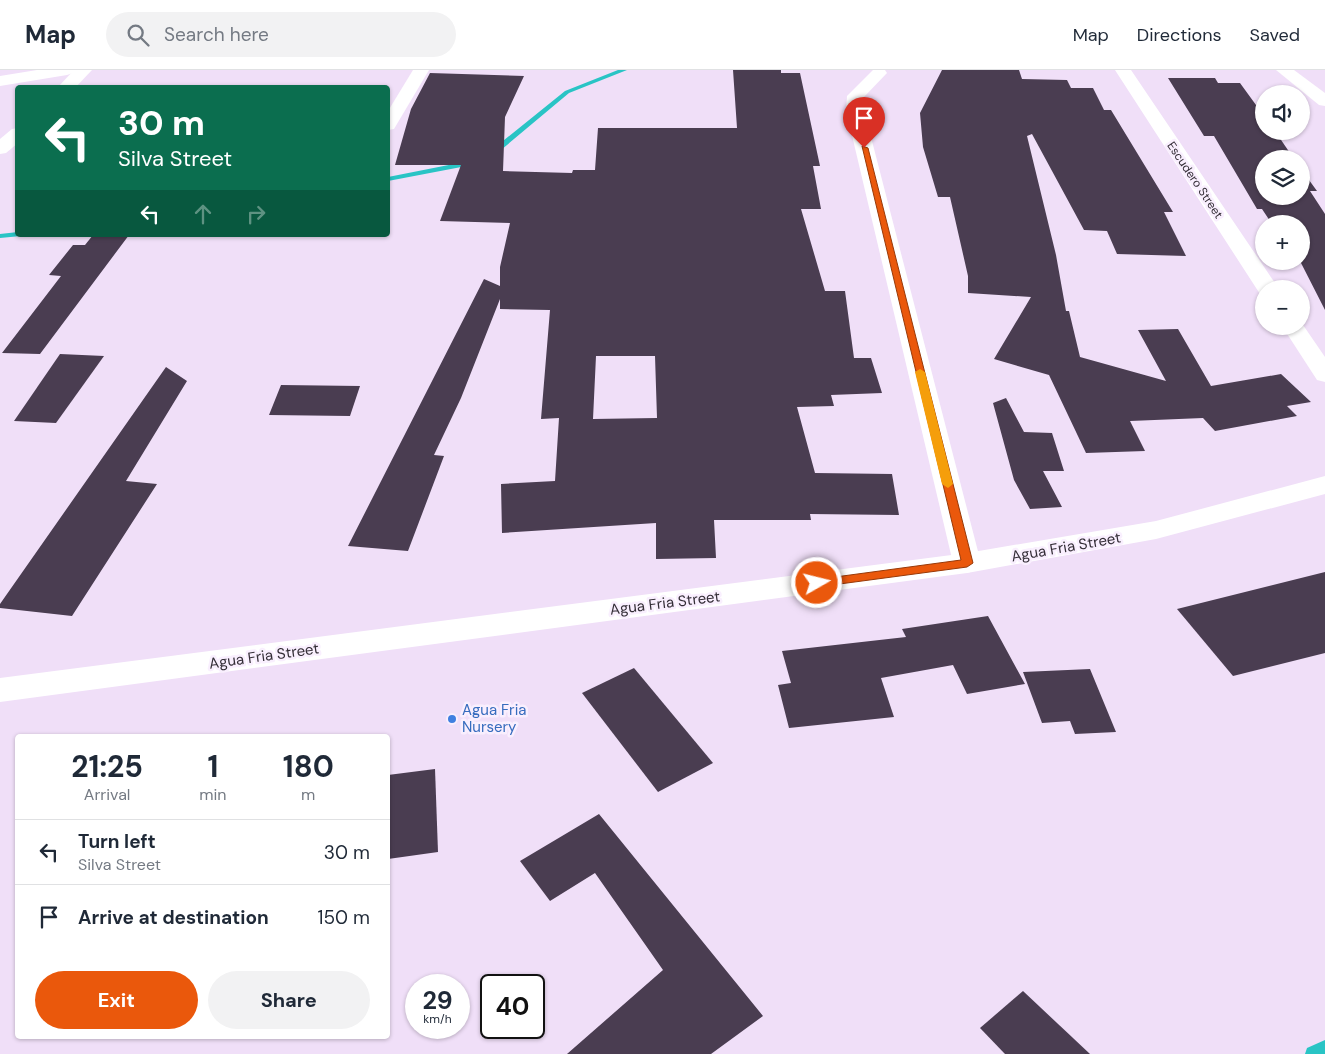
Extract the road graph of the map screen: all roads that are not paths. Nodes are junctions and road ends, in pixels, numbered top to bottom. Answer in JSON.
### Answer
{"nodes":[{"id":1,"x":67,"y":70,"type":"edge"},
{"id":2,"x":84,"y":70,"type":"edge"},
{"id":3,"x":421,"y":70,"type":"edge"},
{"id":4,"x":1123,"y":70,"type":"edge"},
{"id":5,"x":1284,"y":70,"type":"edge"},
{"id":6,"x":879,"y":73,"type":"dead end"},
{"id":7,"x":0,"y":81,"type":"edge"},
{"id":8,"x":68,"y":85,"type":"edge"},
{"id":9,"x":1325,"y":100,"type":"edge"},
{"id":10,"x":390,"y":122,"type":"edge"},
{"id":11,"x":15,"y":135,"type":"edge"},
{"id":12,"x":0,"y":149,"type":"edge"},
{"id":13,"x":1262,"y":280,"type":"edge"},
{"id":14,"x":1299,"y":335,"type":"edge"},
{"id":15,"x":1325,"y":375,"type":"edge"},
{"id":16,"x":1325,"y":484,"type":"edge"},
{"id":17,"x":967,"y":563,"type":"junction"},
{"id":18,"x":0,"y":690,"type":"edge"}],
"edges":[{"from":1,"to":7,"type":"street"},
{"from":2,"to":8,"type":"street"},
{"from":3,"to":10,"type":"street"},
{"from":4,"to":13,"type":"street","name":"Escudero Street"},
{"from":5,"to":9,"type":"street"},
{"from":6,"to":17,"type":"street"},
{"from":11,"to":12,"type":"street"},
{"from":14,"to":15,"type":"street"},
{"from":16,"to":17,"type":"street","name":"Agua Fria Street"},
{"from":17,"to":18,"type":"street","name":"Agua Fria Street"}]}
